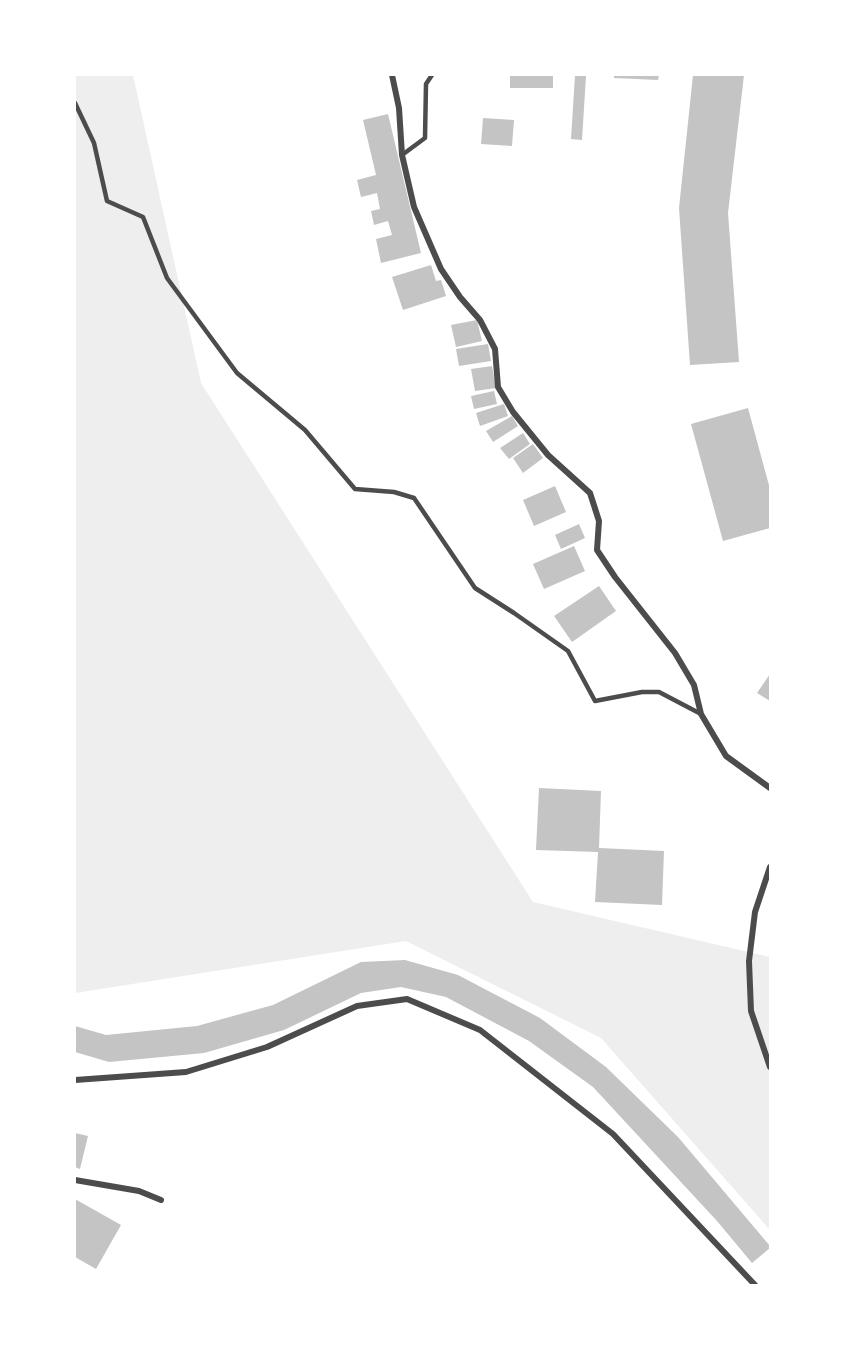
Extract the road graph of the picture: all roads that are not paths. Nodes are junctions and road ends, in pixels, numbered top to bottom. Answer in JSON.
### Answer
{"nodes":[{"id":1,"x":392,"y":75,"type":"edge"},
{"id":2,"x":432,"y":75,"type":"edge"},
{"id":3,"x":75,"y":102,"type":"edge"},
{"id":4,"x":402,"y":155,"type":"junction"},
{"id":5,"x":701,"y":714,"type":"junction"},
{"id":6,"x":770,"y":788,"type":"edge"},
{"id":7,"x":770,"y":867,"type":"edge"},
{"id":8,"x":770,"y":1067,"type":"edge"},
{"id":9,"x":75,"y":1080,"type":"edge"},
{"id":10,"x":75,"y":1180,"type":"edge"},
{"id":11,"x":161,"y":1200,"type":"dead end"},
{"id":12,"x":755,"y":1285,"type":"edge"}],
"edges":[{"from":1,"to":4,"type":"street"},
{"from":2,"to":4,"type":"lane"},
{"from":3,"to":5,"type":"lane"},
{"from":4,"to":5,"type":"street"},
{"from":5,"to":6,"type":"street"},
{"from":7,"to":8,"type":"street"},
{"from":9,"to":12,"type":"street"},
{"from":10,"to":11,"type":"street"}]}
